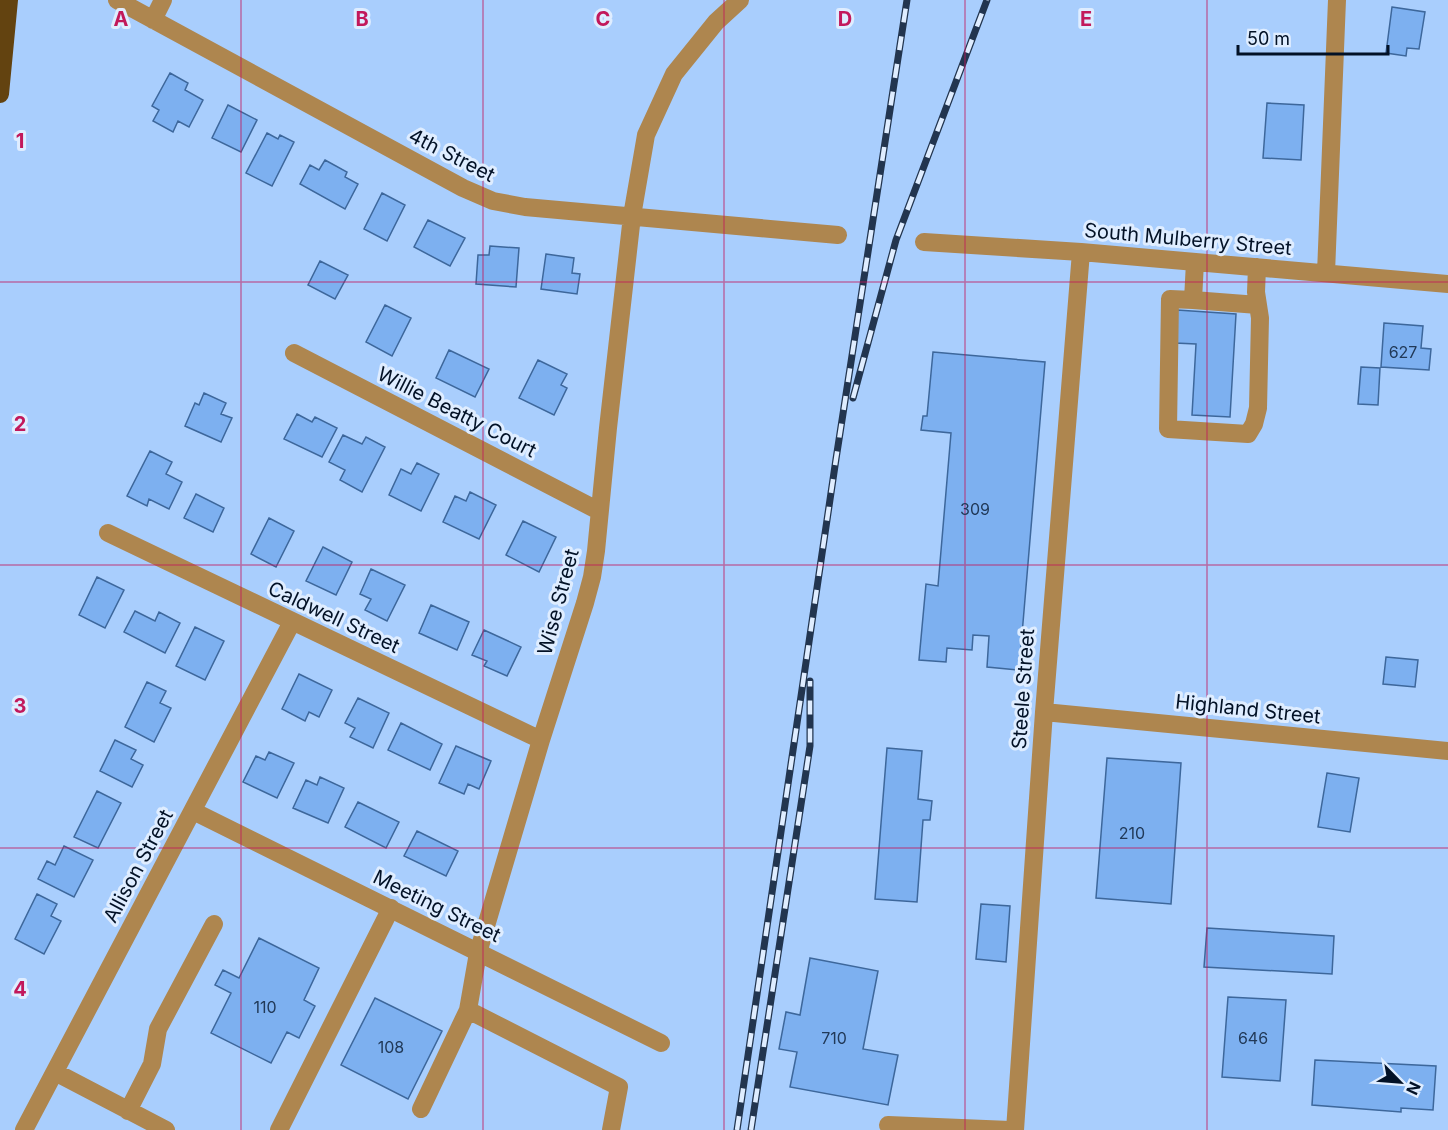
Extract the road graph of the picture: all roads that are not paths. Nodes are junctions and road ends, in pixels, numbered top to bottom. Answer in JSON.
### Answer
{"nodes":[{"id":1,"x":9,"y":0,"type":"edge"},
{"id":2,"x":117,"y":0,"type":"edge"},
{"id":3,"x":163,"y":0,"type":"edge"},
{"id":4,"x":740,"y":0,"type":"edge"},
{"id":5,"x":1336,"y":0,"type":"edge"},
{"id":6,"x":153,"y":20,"type":"junction"},
{"id":7,"x":0,"y":94,"type":"edge"},
{"id":8,"x":632,"y":216,"type":"junction"},
{"id":9,"x":838,"y":235,"type":"dead end"},
{"id":10,"x":924,"y":242,"type":"dead end"},
{"id":11,"x":1082,"y":252,"type":"junction"},
{"id":12,"x":1196,"y":262,"type":"junction"},
{"id":13,"x":1257,"y":267,"type":"junction"},
{"id":14,"x":1326,"y":273,"type":"junction"},
{"id":15,"x":1448,"y":284,"type":"edge"},
{"id":16,"x":1193,"y":300,"type":"junction"},
{"id":17,"x":1258,"y":305,"type":"junction"},
{"id":18,"x":294,"y":353,"type":"dead end"},
{"id":19,"x":599,"y":511,"type":"junction"},
{"id":20,"x":108,"y":533,"type":"dead end"},
{"id":21,"x":292,"y":622,"type":"junction"},
{"id":22,"x":1044,"y":712,"type":"junction"},
{"id":23,"x":541,"y":740,"type":"junction"},
{"id":24,"x":1448,"y":752,"type":"edge"},
{"id":25,"x":192,"y":811,"type":"junction"},
{"id":26,"x":391,"y":909,"type":"junction"},
{"id":27,"x":214,"y":924,"type":"dead end"},
{"id":28,"x":478,"y":953,"type":"junction"},
{"id":29,"x":468,"y":1010,"type":"junction"},
{"id":30,"x":661,"y":1042,"type":"dead end"},
{"id":31,"x":55,"y":1072,"type":"junction"},
{"id":32,"x":421,"y":1109,"type":"dead end"},
{"id":33,"x":128,"y":1111,"type":"junction"},
{"id":34,"x":888,"y":1125,"type":"dead end"},
{"id":35,"x":914,"y":1128,"type":"edge"},
{"id":36,"x":24,"y":1130,"type":"edge"},
{"id":37,"x":166,"y":1130,"type":"edge"},
{"id":38,"x":279,"y":1130,"type":"edge"},
{"id":39,"x":611,"y":1130,"type":"edge"},
{"id":40,"x":1010,"y":1130,"type":"edge"},
{"id":41,"x":1015,"y":1130,"type":"edge"}],
"edges":[{"from":1,"to":7,"type":"highway"},
{"from":2,"to":6,"type":"street","name":"4th Street"},
{"from":3,"to":6,"type":"street"},
{"from":4,"to":8,"type":"street","name":"Wise Street"},
{"from":5,"to":14,"type":"street"},
{"from":6,"to":8,"type":"street","name":"4th Street"},
{"from":8,"to":9,"type":"street","name":"4th Street"},
{"from":8,"to":19,"type":"street","name":"Wise Street"},
{"from":10,"to":11,"type":"street","name":"South Mulberry Street"},
{"from":11,"to":12,"type":"street","name":"South Mulberry Street"},
{"from":11,"to":22,"type":"street","name":"Steele Street"},
{"from":12,"to":13,"type":"street","name":"South Mulberry Street"},
{"from":12,"to":16,"type":"street"},
{"from":13,"to":14,"type":"street","name":"South Mulberry Street"},
{"from":13,"to":17,"type":"street"},
{"from":14,"to":15,"type":"street","name":"South Mulberry Street"},
{"from":16,"to":17,"type":"street"},
{"from":16,"to":17,"type":"street"},
{"from":18,"to":19,"type":"street","name":"Willie Beatty Court"},
{"from":19,"to":23,"type":"street","name":"Wise Street"},
{"from":20,"to":21,"type":"street","name":"Caldwell Street"},
{"from":21,"to":23,"type":"street","name":"Caldwell Street"},
{"from":21,"to":25,"type":"street","name":"Allison Street"},
{"from":22,"to":24,"type":"street","name":"Highland Street"},
{"from":22,"to":41,"type":"street","name":"Steele Street"},
{"from":23,"to":28,"type":"street","name":"Wise Street"},
{"from":25,"to":26,"type":"street","name":"Meeting Street"},
{"from":25,"to":31,"type":"street","name":"Allison Street"},
{"from":26,"to":28,"type":"street","name":"Meeting Street"},
{"from":26,"to":38,"type":"street"},
{"from":27,"to":33,"type":"street"},
{"from":28,"to":29,"type":"street","name":"Wise Street"},
{"from":28,"to":30,"type":"street","name":"Meeting Street"},
{"from":29,"to":32,"type":"street","name":"Wise Street"},
{"from":29,"to":39,"type":"street"},
{"from":31,"to":33,"type":"street"},
{"from":31,"to":36,"type":"street","name":"Allison Street"},
{"from":33,"to":37,"type":"street"},
{"from":34,"to":35,"type":"street"},
{"from":35,"to":40,"type":"street"}]}
